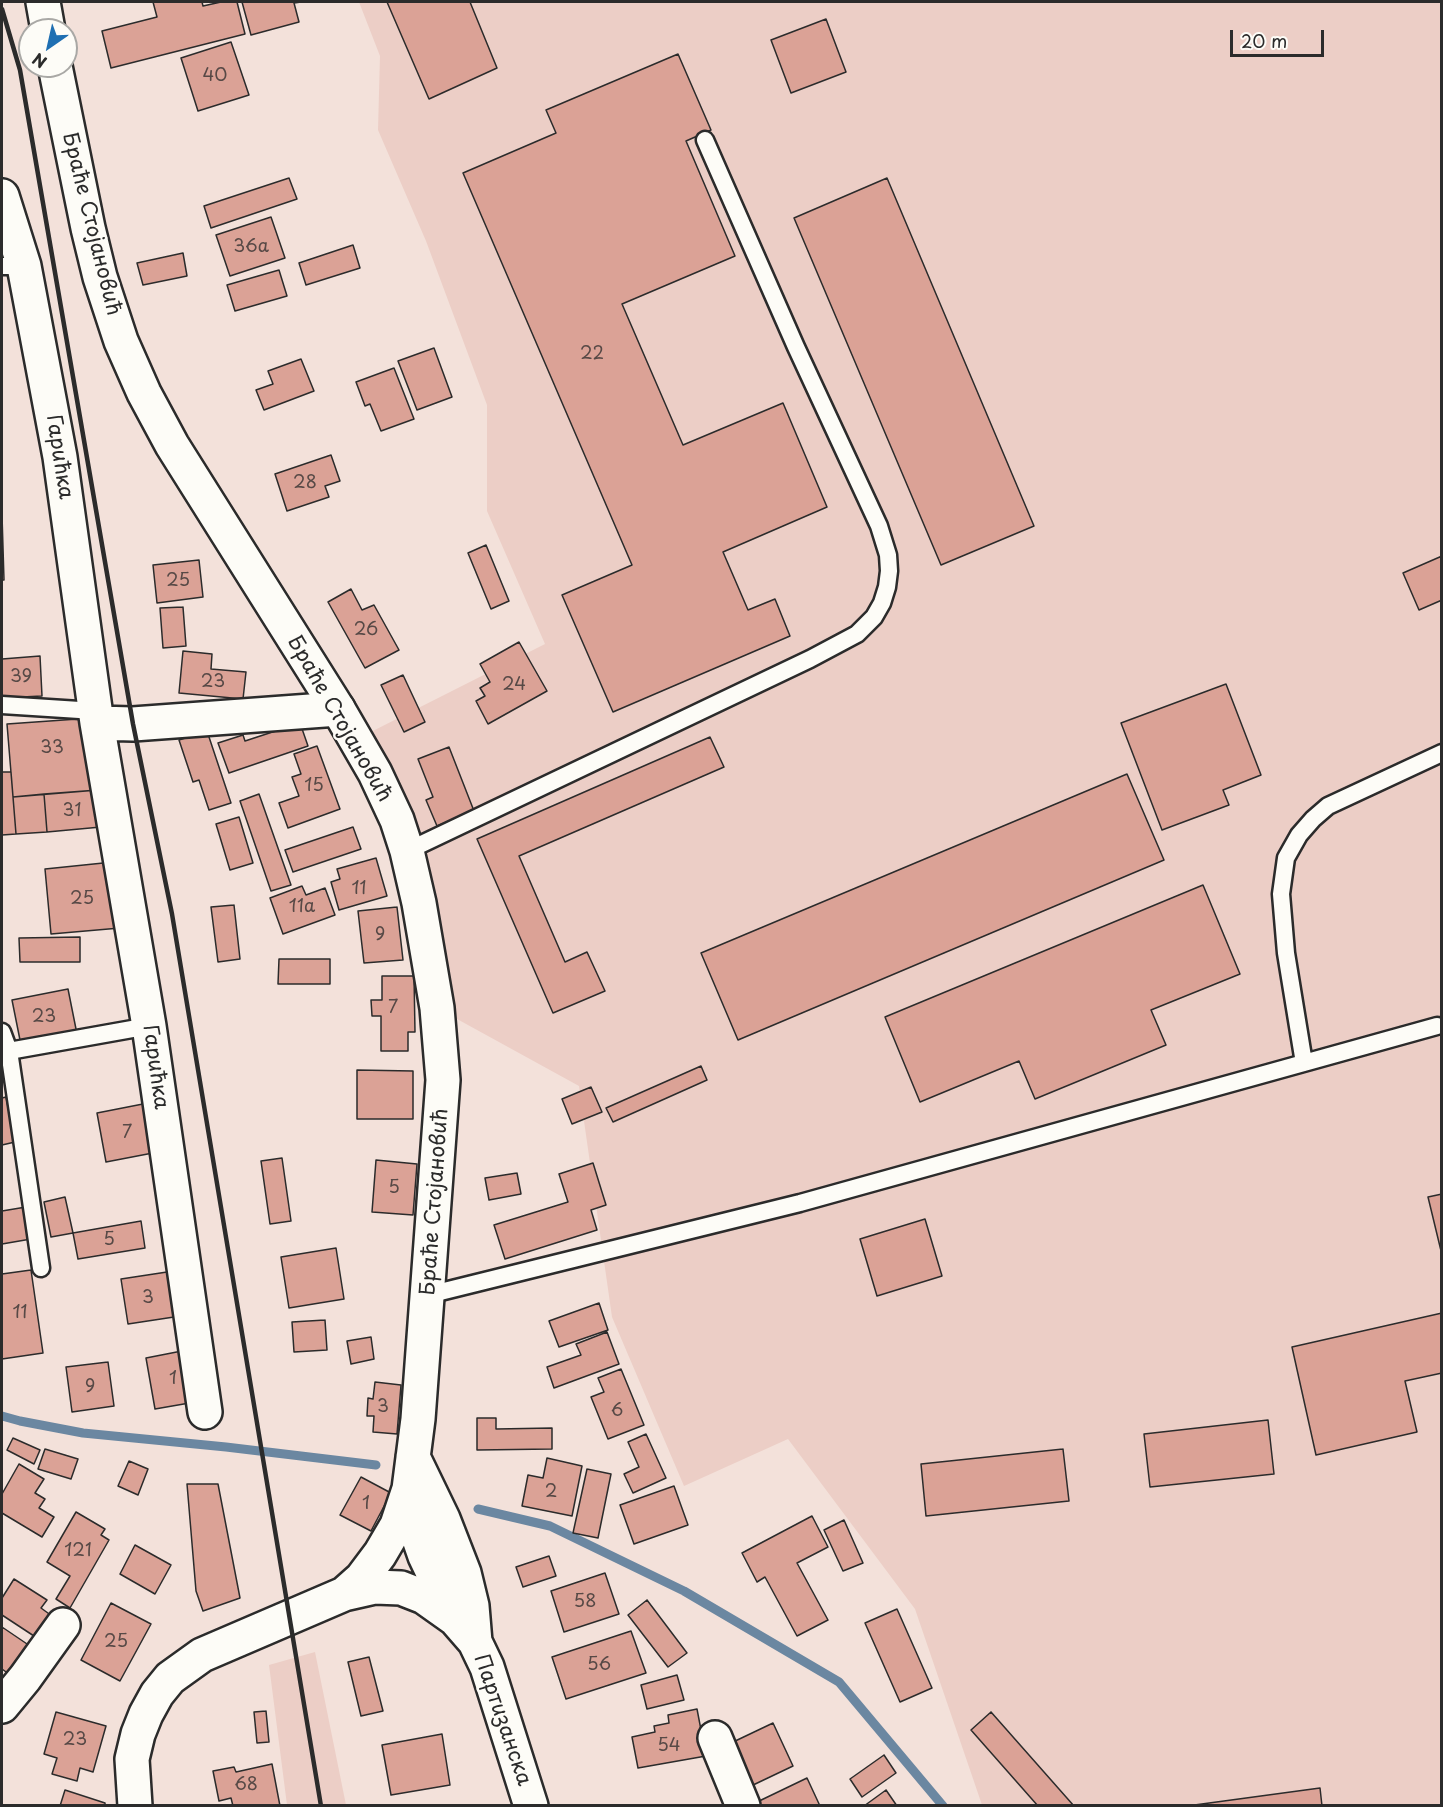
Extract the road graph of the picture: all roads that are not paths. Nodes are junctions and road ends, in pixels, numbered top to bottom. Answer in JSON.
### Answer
{"nodes":[{"id":1,"x":43,"y":2,"type":"edge"},
{"id":2,"x":46,"y":18,"type":"edge"},
{"id":3,"x":57,"y":78,"type":"edge"},
{"id":4,"x":705,"y":140,"type":"dead end"},
{"id":5,"x":2,"y":196,"type":"edge"},
{"id":6,"x":13,"y":266,"type":"edge"},
{"id":7,"x":2,"y":705,"type":"edge"},
{"id":8,"x":338,"y":709,"type":"junction"},
{"id":9,"x":96,"y":717,"type":"junction"},
{"id":10,"x":1442,"y":753,"type":"edge"},
{"id":11,"x":407,"y":851,"type":"junction"},
{"id":12,"x":149,"y":1026,"type":"junction"},
{"id":13,"x":1437,"y":1026,"type":"dead end"},
{"id":14,"x":2,"y":1032,"type":"edge"},
{"id":15,"x":9,"y":1051,"type":"junction"},
{"id":16,"x":1304,"y":1063,"type":"junction"},
{"id":17,"x":41,"y":1268,"type":"dead end"},
{"id":18,"x":428,"y":1295,"type":"junction"},
{"id":19,"x":205,"y":1412,"type":"dead end"},
{"id":20,"x":413,"y":1457,"type":"junction"},
{"id":21,"x":408,"y":1489,"type":"junction"},
{"id":22,"x":344,"y":1594,"type":"junction"},
{"id":23,"x":63,"y":1625,"type":"dead end"},
{"id":24,"x":465,"y":1630,"type":"junction"},
{"id":25,"x":2,"y":1706,"type":"edge"},
{"id":26,"x":715,"y":1738,"type":"dead end"},
{"id":27,"x":135,"y":1806,"type":"edge"},
{"id":28,"x":531,"y":1806,"type":"edge"},
{"id":29,"x":743,"y":1806,"type":"edge"}],
"edges":[{"from":1,"to":2,"type":"main road"},
{"from":3,"to":8,"type":"main road","name":"Браће Стојановић"},
{"from":4,"to":11,"type":"lane"},
{"from":5,"to":6,"type":"main road","name":"Гарићка"},
{"from":6,"to":9,"type":"main road","name":"Гарићка"},
{"from":7,"to":9,"type":"lane"},
{"from":8,"to":9,"type":"main road"},
{"from":8,"to":11,"type":"main road","name":"Браће Стојановић"},
{"from":9,"to":12,"type":"main road","name":"Гарићка"},
{"from":10,"to":16,"type":"lane"},
{"from":11,"to":18,"type":"main road","name":"Браће Стојановић"},
{"from":12,"to":15,"type":"lane"},
{"from":12,"to":19,"type":"main road","name":"Гарићка"},
{"from":13,"to":16,"type":"lane"},
{"from":14,"to":15,"type":"lane"},
{"from":15,"to":17,"type":"lane"},
{"from":16,"to":18,"type":"lane"},
{"from":18,"to":20,"type":"main road","name":"Браће Стојановић"},
{"from":20,"to":21,"type":"main road","name":"Браће Стојановић"},
{"from":20,"to":24,"type":"main road"},
{"from":21,"to":22,"type":"main road","name":"Браће Стојановић"},
{"from":21,"to":24,"type":"main road","name":"Браће Стојановић"},
{"from":22,"to":24,"type":"main road"},
{"from":22,"to":27,"type":"main road","name":"Браће Стојановић"},
{"from":23,"to":25,"type":"main road"},
{"from":24,"to":28,"type":"main road","name":"Партизанска"},
{"from":26,"to":29,"type":"main road"}]}
